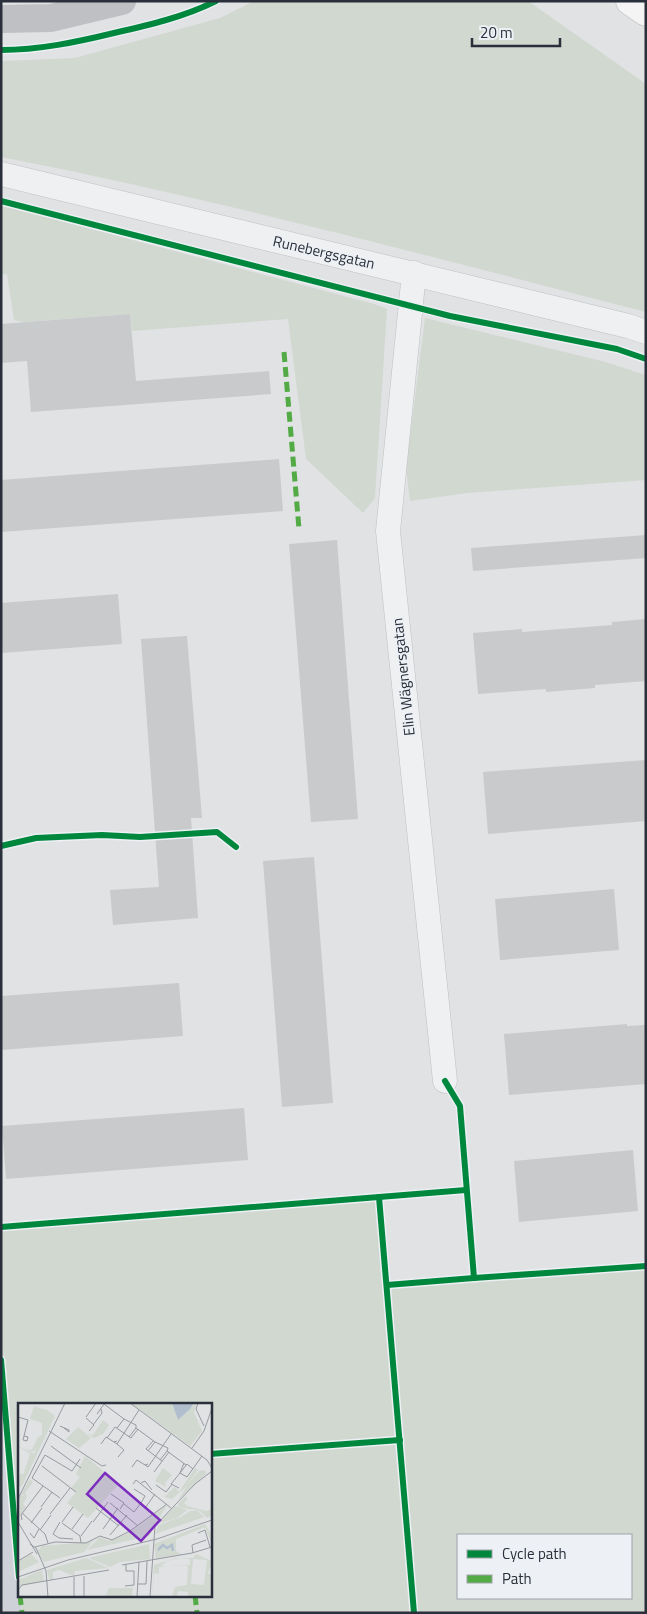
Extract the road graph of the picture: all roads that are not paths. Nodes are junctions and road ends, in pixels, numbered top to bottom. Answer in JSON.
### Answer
{"nodes":[{"id":1,"x":122,"y":1,"type":"edge"},
{"id":2,"x":630,"y":1,"type":"edge"},
{"id":3,"x":646,"y":12,"type":"edge"},
{"id":4,"x":1,"y":19,"type":"edge"},
{"id":5,"x":1,"y":174,"type":"edge"},
{"id":6,"x":414,"y":273,"type":"junction"},
{"id":7,"x":646,"y":332,"type":"edge"},
{"id":8,"x":445,"y":1081,"type":"dead end"}],
"edges":[{"from":1,"to":4,"type":"main road"},
{"from":2,"to":3,"type":"main road"},
{"from":5,"to":6,"type":"street","name":"Runebergsgatan"},
{"from":6,"to":7,"type":"street","name":"Runebergsgatan"},
{"from":6,"to":8,"type":"street","name":"Elin Wägnersgatan"}]}
